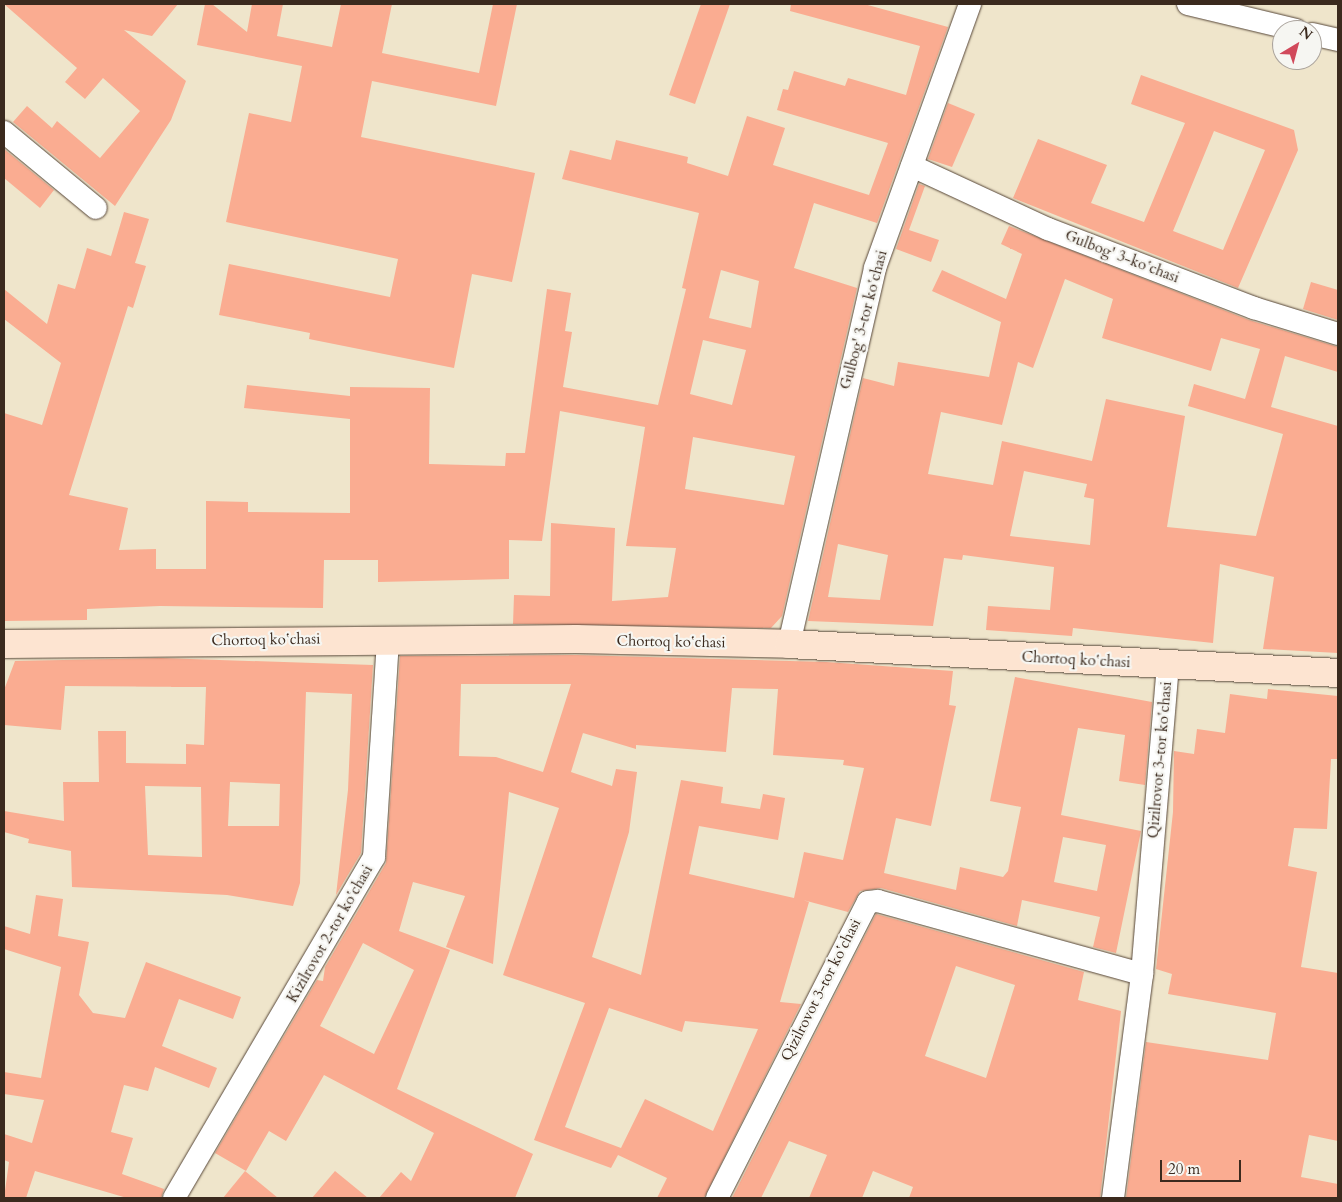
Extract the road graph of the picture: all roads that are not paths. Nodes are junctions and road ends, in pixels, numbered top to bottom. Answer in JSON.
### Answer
{"nodes":[{"id":1,"x":970,"y":4,"type":"edge"},
{"id":2,"x":1188,"y":4,"type":"edge"},
{"id":3,"x":1217,"y":7,"type":"edge"},
{"id":4,"x":1272,"y":23,"type":"edge"},
{"id":5,"x":1322,"y":36,"type":"edge"},
{"id":6,"x":1338,"y":40,"type":"edge"},
{"id":7,"x":4,"y":132,"type":"edge"},
{"id":8,"x":912,"y":166,"type":"junction"},
{"id":9,"x":96,"y":208,"type":"dead end"},
{"id":10,"x":1338,"y":334,"type":"edge"},
{"id":11,"x":388,"y":639,"type":"junction"},
{"id":12,"x":789,"y":644,"type":"junction"},
{"id":13,"x":7,"y":648,"type":"edge"},
{"id":14,"x":1168,"y":665,"type":"junction"},
{"id":15,"x":1338,"y":673,"type":"edge"},
{"id":16,"x":1142,"y":974,"type":"junction"},
{"id":17,"x":174,"y":1198,"type":"edge"},
{"id":18,"x":718,"y":1198,"type":"edge"},
{"id":19,"x":1113,"y":1198,"type":"edge"}],
"edges":[{"from":1,"to":8,"type":"street","name":"Gulbog' 3-tor koʻchasi"},
{"from":2,"to":3,"type":"street"},
{"from":3,"to":4,"type":"street"},
{"from":5,"to":6,"type":"street"},
{"from":7,"to":9,"type":"street"},
{"from":8,"to":10,"type":"street","name":"Gulbog' 3-koʻchasi"},
{"from":8,"to":12,"type":"street","name":"Gulbog' 3-tor koʻchasi"},
{"from":11,"to":12,"type":"main road","name":"Chortoq koʻchasi"},
{"from":11,"to":13,"type":"main road","name":"Chortoq koʻchasi"},
{"from":11,"to":17,"type":"street","name":"Kizilrovot 2-tor koʻchasi"},
{"from":12,"to":14,"type":"main road","name":"Chortoq koʻchasi"},
{"from":14,"to":15,"type":"main road","name":"Chortoq koʻchasi"},
{"from":14,"to":16,"type":"street","name":"Qizilrovot 3-tor koʻchasi"},
{"from":16,"to":18,"type":"street","name":"Qizilrovot 3-tor koʻchasi"},
{"from":16,"to":19,"type":"street","name":"Qizilrovot 3-tor koʻchasi"}]}
